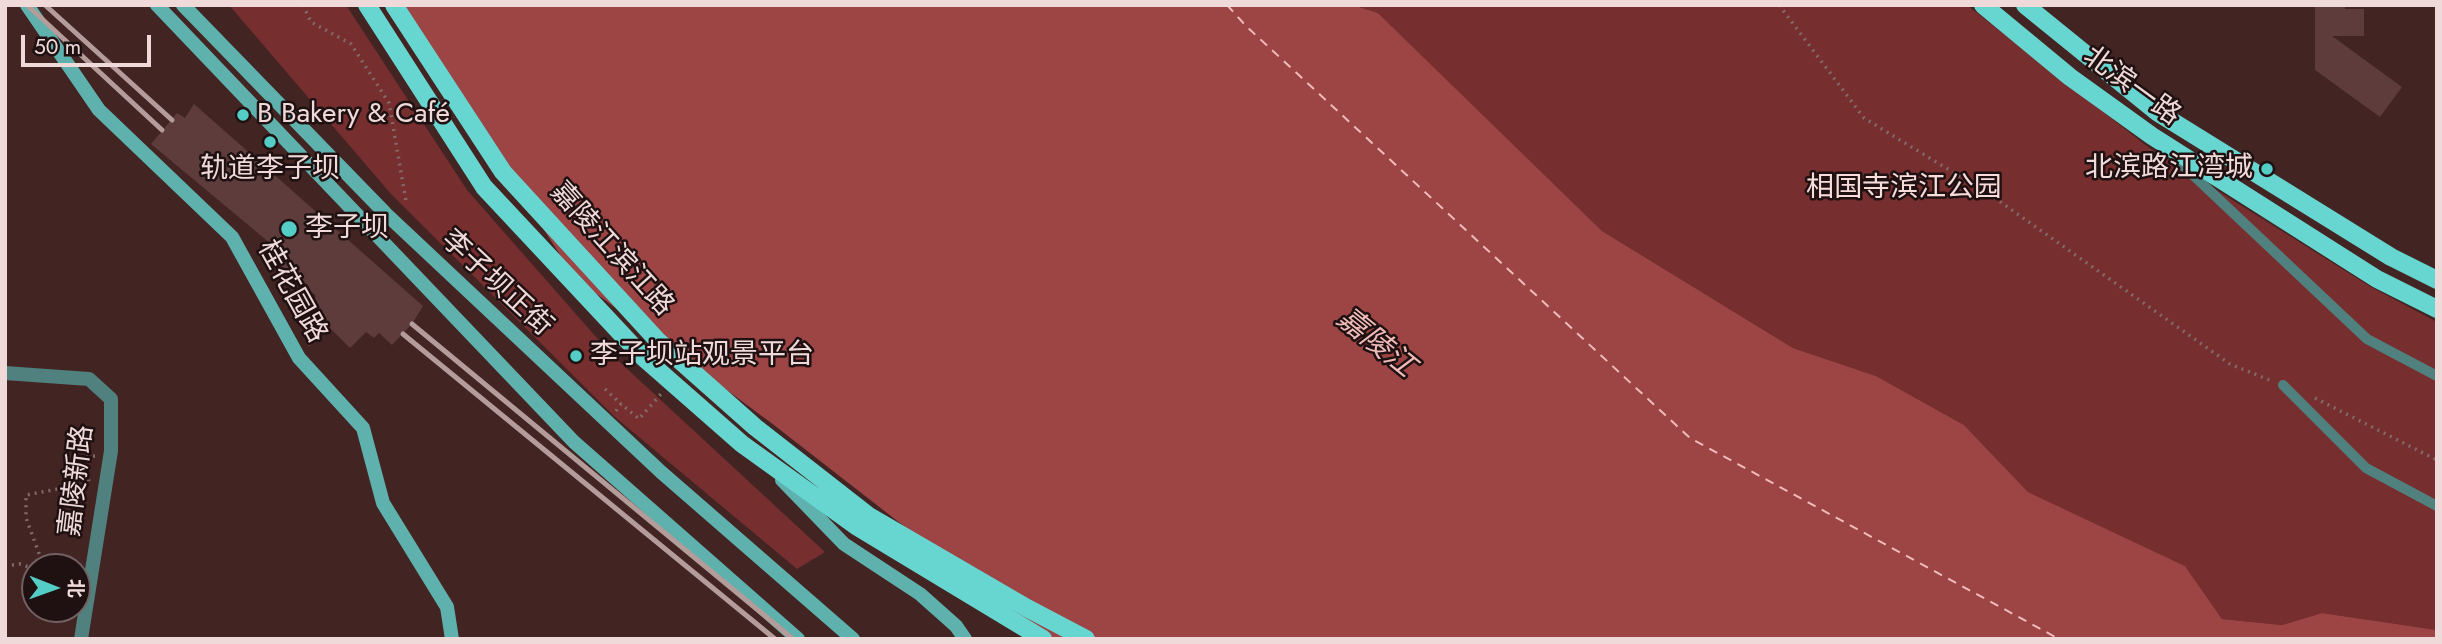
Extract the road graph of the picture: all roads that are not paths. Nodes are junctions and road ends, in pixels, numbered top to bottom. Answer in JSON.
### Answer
{"nodes":[{"id":1,"x":27,"y":5,"type":"edge"},
{"id":2,"x":157,"y":5,"type":"edge"},
{"id":3,"x":183,"y":5,"type":"edge"},
{"id":4,"x":367,"y":5,"type":"edge"},
{"id":5,"x":394,"y":5,"type":"edge"},
{"id":6,"x":1983,"y":5,"type":"edge"},
{"id":7,"x":2025,"y":5,"type":"edge"},
{"id":8,"x":2152,"y":136,"type":"junction"},
{"id":9,"x":2437,"y":280,"type":"edge"},
{"id":10,"x":2437,"y":309,"type":"edge"},
{"id":11,"x":5,"y":373,"type":"edge"},
{"id":12,"x":2437,"y":376,"type":"edge"},
{"id":13,"x":2283,"y":385,"type":"road end"},
{"id":14,"x":742,"y":444,"type":"junction"},
{"id":15,"x":2437,"y":506,"type":"edge"},
{"id":16,"x":81,"y":639,"type":"edge"},
{"id":17,"x":452,"y":639,"type":"edge"},
{"id":18,"x":798,"y":639,"type":"edge"},
{"id":19,"x":853,"y":639,"type":"edge"},
{"id":20,"x":965,"y":639,"type":"edge"},
{"id":21,"x":1043,"y":639,"type":"edge"},
{"id":22,"x":1086,"y":639,"type":"edge"}],
"edges":[{"from":1,"to":17,"type":"main road","name":"桂花园路"},
{"from":2,"to":18,"type":"main road","name":"李子坝正街"},
{"from":3,"to":19,"type":"main road","name":"李子坝正街"},
{"from":4,"to":14,"type":"main road","name":"嘉陵江滨江路"},
{"from":5,"to":22,"type":"main road","name":"嘉陵江滨江路"},
{"from":6,"to":8,"type":"main road","name":"北滨一路"},
{"from":7,"to":9,"type":"main road","name":"北滨一路"},
{"from":8,"to":10,"type":"main road","name":"北滨一路"},
{"from":8,"to":12,"type":"lane"},
{"from":11,"to":16,"type":"street","name":"嘉陵新路"},
{"from":13,"to":15,"type":"lane"},
{"from":14,"to":20,"type":"main road"},
{"from":14,"to":21,"type":"main road","name":"嘉陵江滨江路"}]}
